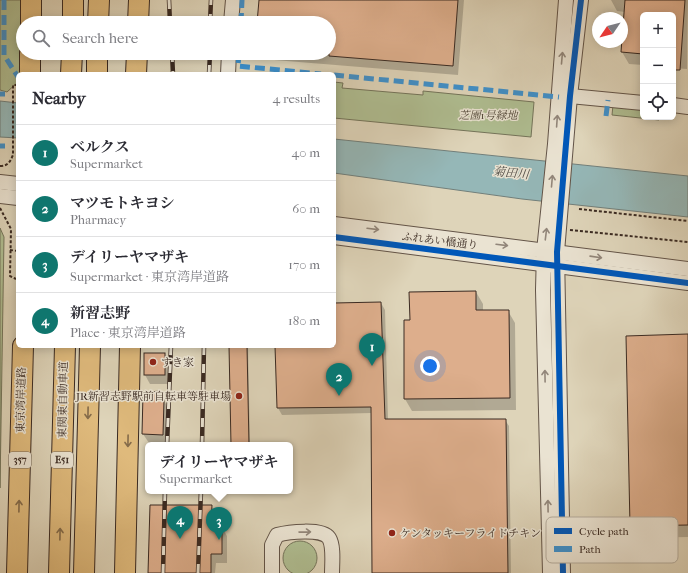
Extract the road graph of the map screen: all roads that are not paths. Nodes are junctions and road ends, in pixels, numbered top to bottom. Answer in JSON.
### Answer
{"nodes":[{"id":1,"x":32,"y":0,"type":"edge"},
{"id":2,"x":73,"y":0,"type":"edge"},
{"id":3,"x":99,"y":0,"type":"edge"},
{"id":4,"x":139,"y":0,"type":"edge"},
{"id":5,"x":233,"y":0,"type":"edge"},
{"id":6,"x":566,"y":0,"type":"edge"},
{"id":7,"x":581,"y":0,"type":"edge"},
{"id":8,"x":31,"y":16,"type":"edge"},
{"id":9,"x":73,"y":16,"type":"edge"},
{"id":10,"x":98,"y":16,"type":"edge"},
{"id":11,"x":138,"y":16,"type":"edge"},
{"id":12,"x":232,"y":16,"type":"edge"},
{"id":13,"x":30,"y":60,"type":"edge"},
{"id":14,"x":72,"y":60,"type":"edge"},
{"id":15,"x":97,"y":60,"type":"edge"},
{"id":16,"x":137,"y":60,"type":"edge"},
{"id":17,"x":229,"y":60,"type":"edge"},
{"id":18,"x":30,"y":72,"type":"edge"},
{"id":19,"x":72,"y":72,"type":"edge"},
{"id":20,"x":97,"y":72,"type":"edge"},
{"id":21,"x":136,"y":72,"type":"edge"},
{"id":22,"x":228,"y":72,"type":"edge"},
{"id":23,"x":570,"y":96,"type":"junction"},
{"id":24,"x":640,"y":103,"type":"edge"},
{"id":25,"x":676,"y":106,"type":"edge"},
{"id":26,"x":688,"y":107,"type":"edge"},
{"id":27,"x":560,"y":144,"type":"junction"},
{"id":28,"x":0,"y":182,"type":"edge"},
{"id":29,"x":16,"y":184,"type":"edge"},
{"id":30,"x":0,"y":196,"type":"edge"},
{"id":31,"x":16,"y":198,"type":"edge"},
{"id":32,"x":336,"y":224,"type":"edge"},
{"id":33,"x":336,"y":237,"type":"edge"},
{"id":34,"x":550,"y":258,"type":"junction"},
{"id":35,"x":688,"y":269,"type":"edge"},
{"id":36,"x":688,"y":283,"type":"edge"},
{"id":37,"x":23,"y":348,"type":"edge"},
{"id":38,"x":65,"y":348,"type":"edge"},
{"id":39,"x":90,"y":348,"type":"edge"},
{"id":40,"x":130,"y":348,"type":"edge"},
{"id":41,"x":550,"y":517,"type":"edge"},
{"id":42,"x":561,"y":517,"type":"edge"},
{"id":43,"x":563,"y":563,"type":"edge"},
{"id":44,"x":17,"y":573,"type":"edge"},
{"id":45,"x":59,"y":573,"type":"edge"},
{"id":46,"x":84,"y":573,"type":"edge"},
{"id":47,"x":125,"y":573,"type":"edge"},
{"id":48,"x":272,"y":573,"type":"edge"},
{"id":49,"x":332,"y":573,"type":"edge"},
{"id":50,"x":563,"y":573,"type":"edge"}],
"edges":[{"from":1,"to":8,"type":"highway"},
{"from":2,"to":9,"type":"highway"},
{"from":3,"to":10,"type":"highway"},
{"from":4,"to":11,"type":"highway"},
{"from":5,"to":12,"type":"street"},
{"from":27,"to":6,"type":"street","one_way":true},
{"from":7,"to":23,"type":"street"},
{"from":13,"to":18,"type":"highway"},
{"from":14,"to":19,"type":"highway"},
{"from":15,"to":20,"type":"highway"},
{"from":16,"to":21,"type":"highway"},
{"from":17,"to":22,"type":"street"},
{"from":23,"to":24,"type":"street"},
{"from":23,"to":27,"type":"street"},
{"from":25,"to":26,"type":"street"},
{"from":27,"to":34,"type":"street"},
{"from":28,"to":29,"type":"street"},
{"from":30,"to":31,"type":"street"},
{"from":32,"to":34,"type":"street","name":"ふれあい橋通り","one_way":true},
{"from":33,"to":34,"type":"street","name":"ふれあい橋通り"},
{"from":34,"to":35,"type":"street","one_way":true},
{"from":34,"to":36,"type":"street"},
{"from":41,"to":34,"type":"street","one_way":true},
{"from":34,"to":42,"type":"street"},
{"from":44,"to":37,"type":"highway","name":"東京湾岸道路","number":"357","one_way":true},
{"from":45,"to":38,"type":"highway","name":"東関東自動車道","number":"E51","one_way":true},
{"from":39,"to":46,"type":"highway","number":"E51","one_way":true},
{"from":40,"to":47,"type":"highway","one_way":true},
{"from":43,"to":50,"type":"street"},
{"from":48,"to":49,"type":"street","one_way":true}]}
